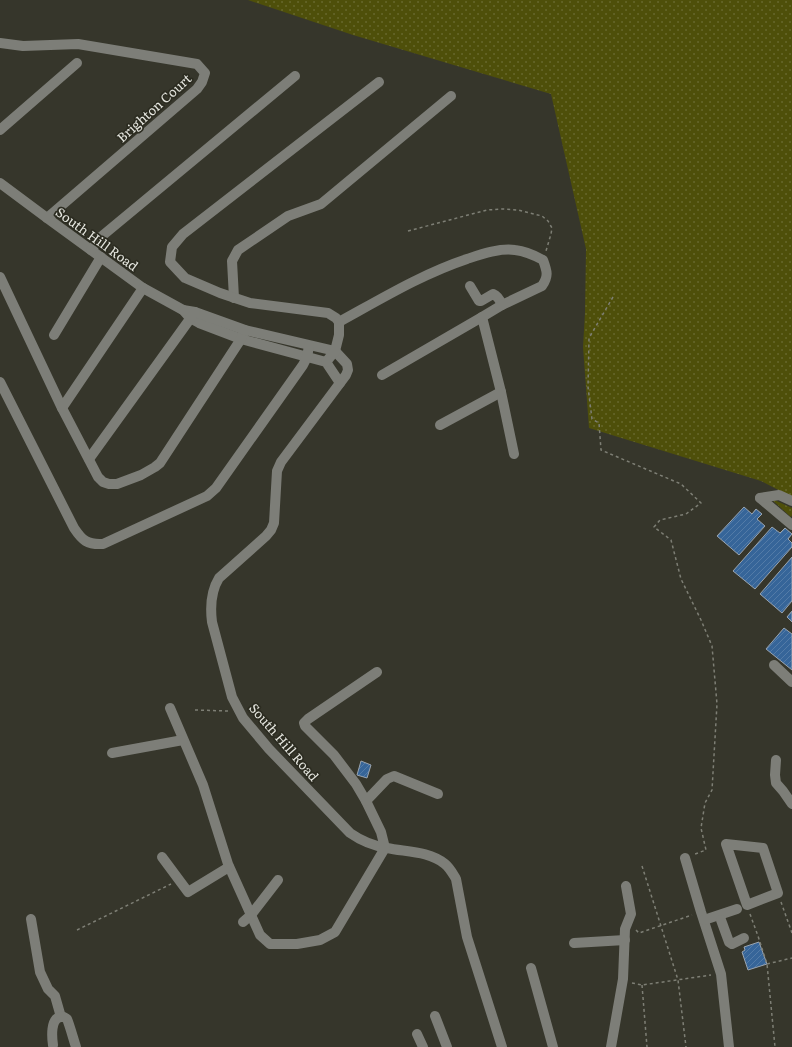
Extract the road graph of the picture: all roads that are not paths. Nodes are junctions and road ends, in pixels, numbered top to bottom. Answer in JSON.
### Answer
{"nodes":[{"id":1,"x":0,"y":43,"type":"edge"},
{"id":2,"x":77,"y":63,"type":"dead end"},
{"id":3,"x":296,"y":76,"type":"dead end"},
{"id":4,"x":379,"y":82,"type":"dead end"},
{"id":5,"x":451,"y":96,"type":"dead end"},
{"id":6,"x":1,"y":128,"type":"edge"},
{"id":7,"x":0,"y":183,"type":"edge"},
{"id":8,"x":47,"y":218,"type":"junction"},
{"id":9,"x":91,"y":250,"type":"junction"},
{"id":10,"x":101,"y":257,"type":"junction"},
{"id":11,"x":0,"y":277,"type":"edge"},
{"id":12,"x":470,"y":286,"type":"dead end"},
{"id":13,"x":143,"y":288,"type":"junction"},
{"id":14,"x":234,"y":298,"type":"junction"},
{"id":15,"x":502,"y":305,"type":"junction"},
{"id":16,"x":189,"y":314,"type":"junction"},
{"id":17,"x":482,"y":317,"type":"junction"},
{"id":18,"x":339,"y":322,"type":"junction"},
{"id":19,"x":54,"y":335,"type":"dead end"},
{"id":20,"x":243,"y":335,"type":"junction"},
{"id":21,"x":309,"y":346,"type":"junction"},
{"id":22,"x":335,"y":351,"type":"junction"},
{"id":23,"x":307,"y":357,"type":"junction"},
{"id":24,"x":326,"y":362,"type":"junction"},
{"id":25,"x":382,"y":375,"type":"dead end"},
{"id":26,"x":0,"y":382,"type":"edge"},
{"id":27,"x":340,"y":383,"type":"junction"},
{"id":28,"x":501,"y":392,"type":"junction"},
{"id":29,"x":62,"y":408,"type":"junction"},
{"id":30,"x":440,"y":425,"type":"dead end"},
{"id":31,"x":514,"y":454,"type":"dead end"},
{"id":32,"x":89,"y":459,"type":"junction"},
{"id":33,"x":792,"y":501,"type":"edge"},
{"id":34,"x":792,"y":525,"type":"edge"},
{"id":35,"x":774,"y":665,"type":"dead end"},
{"id":36,"x":377,"y":672,"type":"dead end"},
{"id":37,"x":792,"y":682,"type":"edge"},
{"id":38,"x":170,"y":708,"type":"dead end"},
{"id":39,"x":183,"y":740,"type":"junction"},
{"id":40,"x":112,"y":753,"type":"dead end"},
{"id":41,"x":776,"y":760,"type":"dead end"},
{"id":42,"x":438,"y":794,"type":"dead end"},
{"id":43,"x":366,"y":801,"type":"junction"},
{"id":44,"x":792,"y":804,"type":"edge"},
{"id":45,"x":385,"y":848,"type":"junction"},
{"id":46,"x":162,"y":857,"type":"dead end"},
{"id":47,"x":685,"y":858,"type":"road end"},
{"id":48,"x":229,"y":867,"type":"junction"},
{"id":49,"x":278,"y":880,"type":"dead end"},
{"id":50,"x":626,"y":886,"type":"dead end"},
{"id":51,"x":739,"y":910,"type":"junction"},
{"id":52,"x":31,"y":919,"type":"dead end"},
{"id":53,"x":247,"y":919,"type":"junction"},
{"id":54,"x":704,"y":919,"type":"junction"},
{"id":55,"x":721,"y":920,"type":"junction"},
{"id":56,"x":744,"y":938,"type":"dead end"},
{"id":57,"x":625,"y":940,"type":"junction"},
{"id":58,"x":574,"y":943,"type":"dead end"},
{"id":59,"x":531,"y":968,"type":"dead end"},
{"id":60,"x":435,"y":1016,"type":"dead end"},
{"id":61,"x":61,"y":1017,"type":"junction"},
{"id":62,"x":417,"y":1034,"type":"dead end"},
{"id":63,"x":53,"y":1045,"type":"dead end"},
{"id":64,"x":76,"y":1047,"type":"edge"},
{"id":65,"x":423,"y":1047,"type":"edge"},
{"id":66,"x":447,"y":1047,"type":"edge"},
{"id":67,"x":502,"y":1047,"type":"edge"},
{"id":68,"x":553,"y":1047,"type":"edge"},
{"id":69,"x":610,"y":1047,"type":"edge"},
{"id":70,"x":730,"y":1047,"type":"edge"}],
"edges":[{"from":1,"to":8,"type":"street","name":"Brighton Court"},
{"from":2,"to":6,"type":"street"},
{"from":3,"to":9,"type":"street"},
{"from":4,"to":14,"type":"street"},
{"from":5,"to":14,"type":"street"},
{"from":7,"to":8,"type":"street","name":"South Hill Road"},
{"from":8,"to":9,"type":"street","name":"South Hill Road"},
{"from":9,"to":10,"type":"street","name":"South Hill Road"},
{"from":10,"to":13,"type":"street","name":"South Hill Road"},
{"from":10,"to":19,"type":"street"},
{"from":11,"to":29,"type":"street"},
{"from":12,"to":15,"type":"street"},
{"from":13,"to":16,"type":"street","name":"South Hill Road"},
{"from":13,"to":29,"type":"street"},
{"from":14,"to":18,"type":"street"},
{"from":15,"to":17,"type":"street"},
{"from":15,"to":18,"type":"street"},
{"from":16,"to":20,"type":"street","name":"South Hill Road"},
{"from":16,"to":32,"type":"street"},
{"from":17,"to":25,"type":"street"},
{"from":17,"to":28,"type":"street"},
{"from":18,"to":22,"type":"street"},
{"from":20,"to":21,"type":"street","name":"South Hill Road"},
{"from":20,"to":23,"type":"street","name":"South Hill Road"},
{"from":20,"to":32,"type":"street"},
{"from":21,"to":22,"type":"street","name":"South Hill Road"},
{"from":21,"to":23,"type":"street"},
{"from":22,"to":24,"type":"street"},
{"from":22,"to":27,"type":"street","name":"South Hill Road"},
{"from":23,"to":24,"type":"street","name":"South Hill Road"},
{"from":23,"to":26,"type":"street"},
{"from":24,"to":27,"type":"street"},
{"from":27,"to":45,"type":"street","name":"South Hill Road"},
{"from":28,"to":30,"type":"street"},
{"from":28,"to":31,"type":"street"},
{"from":29,"to":32,"type":"street"},
{"from":33,"to":34,"type":"street"},
{"from":35,"to":37,"type":"street"},
{"from":36,"to":43,"type":"street"},
{"from":38,"to":39,"type":"street"},
{"from":39,"to":40,"type":"street"},
{"from":39,"to":48,"type":"street"},
{"from":41,"to":44,"type":"street"},
{"from":42,"to":43,"type":"street"},
{"from":43,"to":45,"type":"street"},
{"from":45,"to":53,"type":"street"},
{"from":45,"to":67,"type":"street","name":"South Hill Road"},
{"from":46,"to":48,"type":"street"},
{"from":47,"to":54,"type":"street"},
{"from":48,"to":53,"type":"street"},
{"from":49,"to":53,"type":"street"},
{"from":50,"to":57,"type":"street"},
{"from":51,"to":51,"type":"street"},
{"from":51,"to":54,"type":"street"},
{"from":51,"to":55,"type":"street"},
{"from":52,"to":61,"type":"street"},
{"from":54,"to":55,"type":"street"},
{"from":54,"to":70,"type":"street"},
{"from":55,"to":56,"type":"street"},
{"from":57,"to":58,"type":"street"},
{"from":57,"to":69,"type":"street"},
{"from":59,"to":68,"type":"street"},
{"from":60,"to":66,"type":"street"},
{"from":61,"to":63,"type":"street"},
{"from":61,"to":64,"type":"street"},
{"from":62,"to":65,"type":"street"}]}
